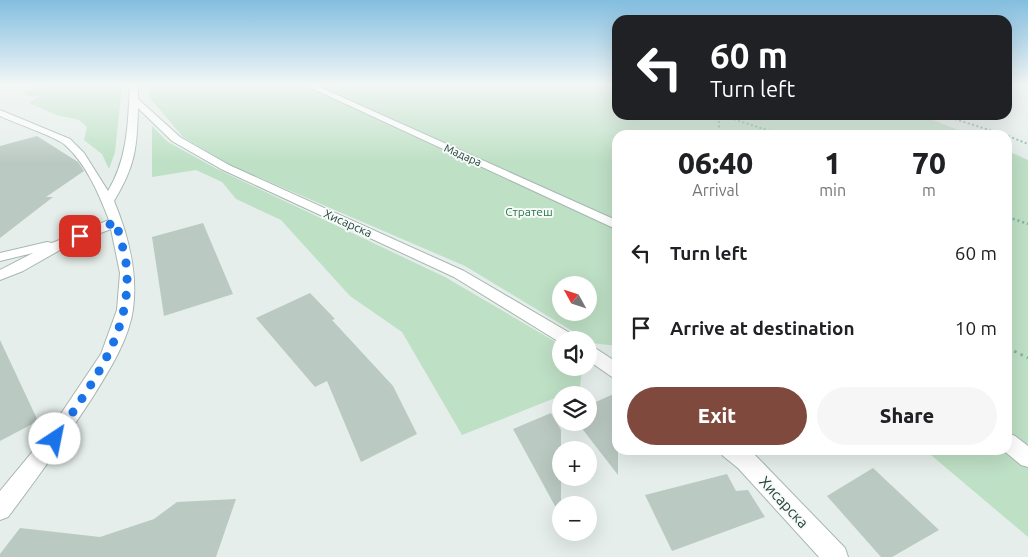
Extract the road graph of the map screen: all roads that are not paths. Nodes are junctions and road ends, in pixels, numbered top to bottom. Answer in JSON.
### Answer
{"nodes":[{"id":1,"x":133,"y":111,"type":"edge"},
{"id":2,"x":146,"y":111,"type":"edge"},
{"id":3,"x":366,"y":111,"type":"edge"},
{"id":4,"x":0,"y":113,"type":"edge"},
{"id":5,"x":108,"y":200,"type":"junction"},
{"id":6,"x":116,"y":222,"type":"junction"},
{"id":7,"x":612,"y":223,"type":"edge"},
{"id":8,"x":62,"y":243,"type":"junction"},
{"id":9,"x":0,"y":257,"type":"edge"},
{"id":10,"x":0,"y":275,"type":"edge"},
{"id":11,"x":554,"y":331,"type":"edge"},
{"id":12,"x":597,"y":358,"type":"edge"},
{"id":13,"x":612,"y":368,"type":"edge"},
{"id":14,"x":1012,"y":445,"type":"edge"},
{"id":15,"x":737,"y":455,"type":"edge"},
{"id":16,"x":1028,"y":458,"type":"edge"},
{"id":17,"x":0,"y":509,"type":"edge"},
{"id":18,"x":836,"y":557,"type":"edge"}],
"edges":[{"from":1,"to":5,"type":"street"},
{"from":2,"to":11,"type":"street","name":"Хисарска"},
{"from":3,"to":7,"type":"street","name":"Мадара"},
{"from":4,"to":5,"type":"street"},
{"from":5,"to":6,"type":"street"},
{"from":6,"to":8,"type":"street"},
{"from":6,"to":17,"type":"street"},
{"from":8,"to":9,"type":"street"},
{"from":8,"to":10,"type":"street"},
{"from":12,"to":13,"type":"street"},
{"from":14,"to":16,"type":"street"},
{"from":15,"to":18,"type":"street","name":"Хисарска"}]}
